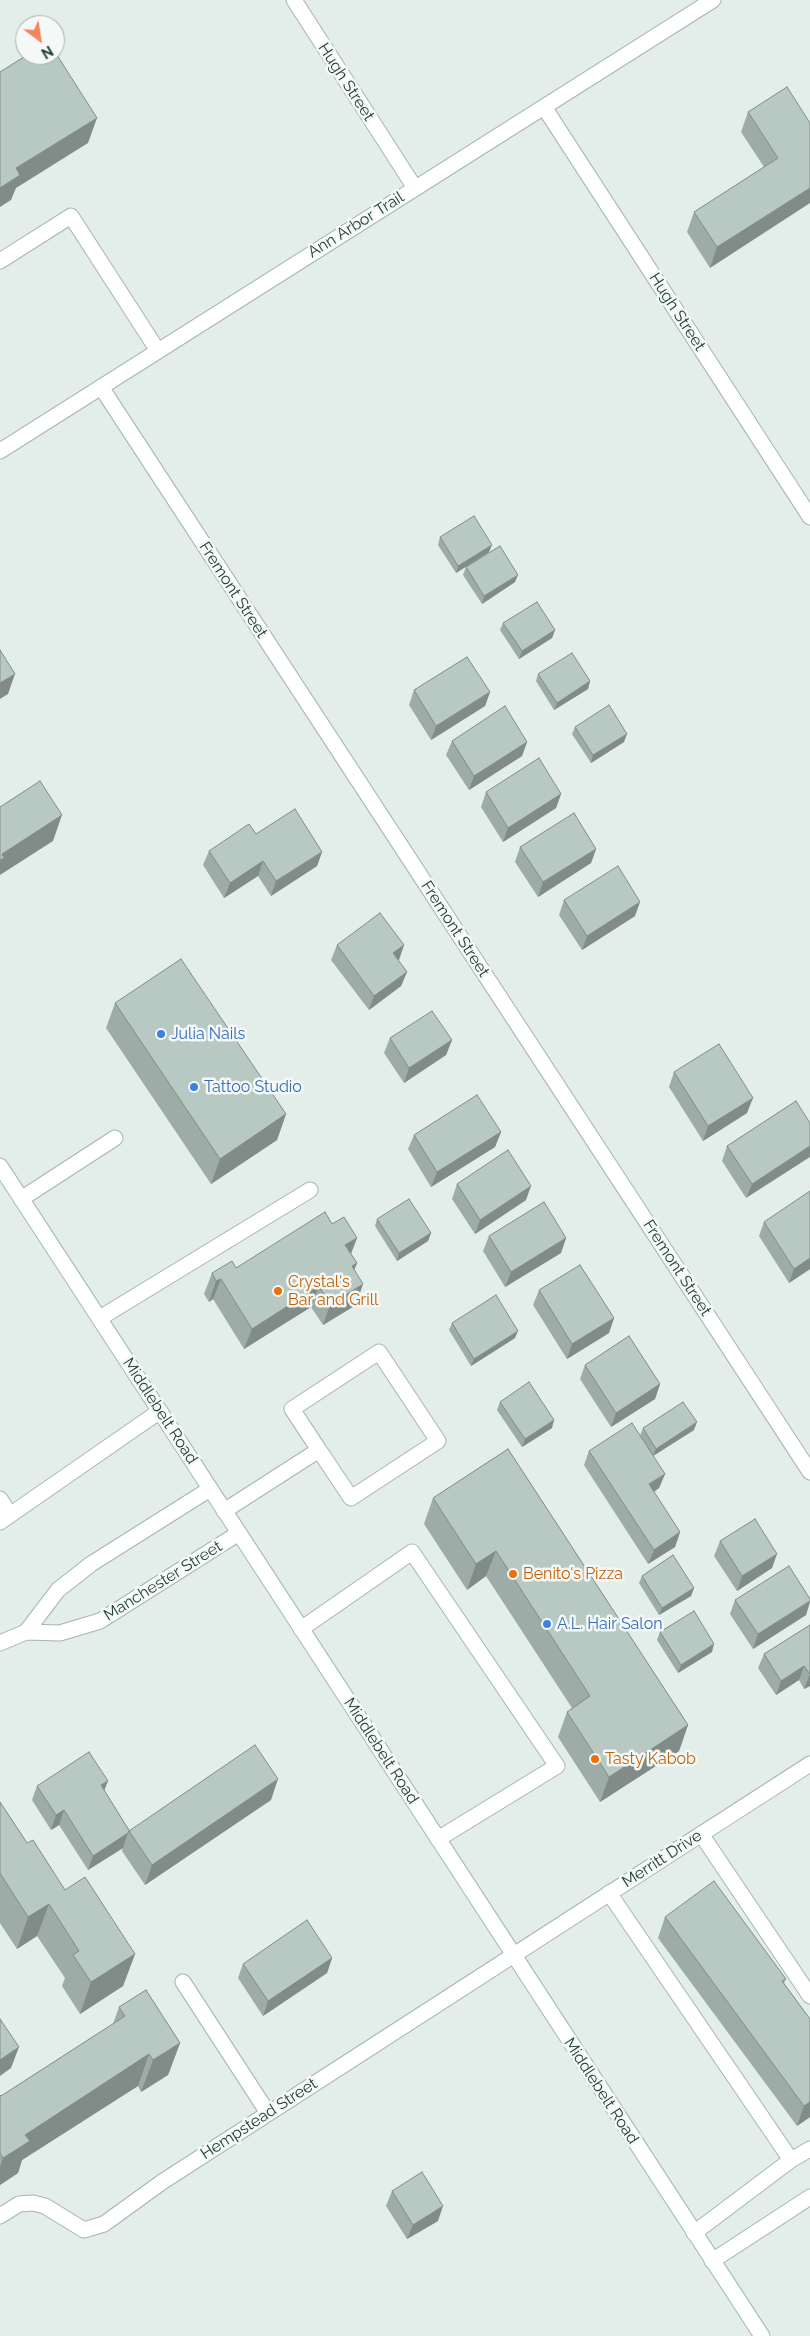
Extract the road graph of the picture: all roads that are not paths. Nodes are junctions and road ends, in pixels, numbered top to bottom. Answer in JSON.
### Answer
{"nodes":[{"id":1,"x":294,"y":0,"type":"edge"},
{"id":2,"x":713,"y":0,"type":"edge"},
{"id":3,"x":544,"y":107,"type":"junction"},
{"id":4,"x":415,"y":188,"type":"junction"},
{"id":5,"x":0,"y":261,"type":"edge"},
{"id":6,"x":158,"y":350,"type":"junction"},
{"id":7,"x":101,"y":386,"type":"junction"},
{"id":8,"x":0,"y":451,"type":"edge"},
{"id":9,"x":810,"y":517,"type":"edge"},
{"id":10,"x":115,"y":1138,"type":"dead end"},
{"id":11,"x":0,"y":1166,"type":"edge"},
{"id":12,"x":310,"y":1190,"type":"dead end"},
{"id":13,"x":22,"y":1199,"type":"junction"},
{"id":14,"x":100,"y":1318,"type":"junction"},
{"id":15,"x":160,"y":1411,"type":"junction"},
{"id":16,"x":319,"y":1450,"type":"junction"},
{"id":17,"x":810,"y":1472,"type":"edge"},
{"id":18,"x":210,"y":1488,"type":"junction"},
{"id":19,"x":0,"y":1499,"type":"edge"},
{"id":20,"x":224,"y":1510,"type":"junction"},
{"id":21,"x":5,"y":1519,"type":"edge"},
{"id":22,"x":239,"y":1533,"type":"junction"},
{"id":23,"x":302,"y":1629,"type":"junction"},
{"id":24,"x":26,"y":1632,"type":"junction"},
{"id":25,"x":0,"y":1643,"type":"edge"},
{"id":26,"x":810,"y":1764,"type":"edge"},
{"id":27,"x":701,"y":1834,"type":"junction"},
{"id":28,"x":438,"y":1839,"type":"junction"},
{"id":29,"x":609,"y":1893,"type":"junction"},
{"id":30,"x":513,"y":1954,"type":"junction"},
{"id":31,"x":183,"y":1982,"type":"dead end"},
{"id":32,"x":810,"y":1996,"type":"edge"},
{"id":33,"x":268,"y":2113,"type":"junction"},
{"id":34,"x":810,"y":2149,"type":"edge"},
{"id":35,"x":791,"y":2160,"type":"junction"},
{"id":36,"x":810,"y":2197,"type":"edge"},
{"id":37,"x":0,"y":2216,"type":"edge"},
{"id":38,"x":694,"y":2233,"type":"junction"},
{"id":39,"x":712,"y":2261,"type":"junction"},
{"id":40,"x":762,"y":2336,"type":"edge"}],
"edges":[{"from":1,"to":4,"type":"street","name":"Hugh Street"},
{"from":2,"to":3,"type":"street","name":"Ann Arbor Trail"},
{"from":3,"to":4,"type":"street","name":"Ann Arbor Trail"},
{"from":3,"to":9,"type":"street","name":"Hugh Street"},
{"from":4,"to":6,"type":"street","name":"Ann Arbor Trail"},
{"from":5,"to":6,"type":"street"},
{"from":6,"to":7,"type":"street","name":"Ann Arbor Trail"},
{"from":7,"to":8,"type":"street","name":"Ann Arbor Trail"},
{"from":7,"to":17,"type":"street","name":"Fremont Street"},
{"from":10,"to":13,"type":"street"},
{"from":11,"to":13,"type":"street","name":"Middlebelt Road"},
{"from":12,"to":14,"type":"street"},
{"from":13,"to":14,"type":"street","name":"Middlebelt Road"},
{"from":14,"to":15,"type":"street","name":"Middlebelt Road"},
{"from":15,"to":18,"type":"street","name":"Middlebelt Road"},
{"from":15,"to":21,"type":"street"},
{"from":16,"to":16,"type":"street"},
{"from":16,"to":20,"type":"street"},
{"from":18,"to":20,"type":"street","name":"Middlebelt Road"},
{"from":18,"to":24,"type":"street","name":"Manchester Street"},
{"from":19,"to":21,"type":"street"},
{"from":20,"to":22,"type":"street","name":"Middlebelt Road"},
{"from":22,"to":23,"type":"street","name":"Middlebelt Road"},
{"from":22,"to":24,"type":"street","name":"Manchester Street"},
{"from":23,"to":28,"type":"street","name":"Middlebelt Road"},
{"from":23,"to":28,"type":"street"},
{"from":24,"to":25,"type":"street","name":"Manchester Street"},
{"from":26,"to":27,"type":"street","name":"Merritt Drive"},
{"from":27,"to":29,"type":"street","name":"Merritt Drive"},
{"from":27,"to":32,"type":"street"},
{"from":28,"to":30,"type":"street","name":"Middlebelt Road"},
{"from":29,"to":30,"type":"street","name":"Merritt Drive"},
{"from":29,"to":35,"type":"street"},
{"from":30,"to":33,"type":"street","name":"Hempstead Street"},
{"from":30,"to":38,"type":"street","name":"Middlebelt Road"},
{"from":31,"to":33,"type":"street"},
{"from":33,"to":37,"type":"street","name":"Hempstead Street"},
{"from":34,"to":35,"type":"street"},
{"from":35,"to":38,"type":"street"},
{"from":36,"to":39,"type":"street"},
{"from":38,"to":39,"type":"street","name":"Middlebelt Road"},
{"from":39,"to":40,"type":"street","name":"Middlebelt Road"}]}
